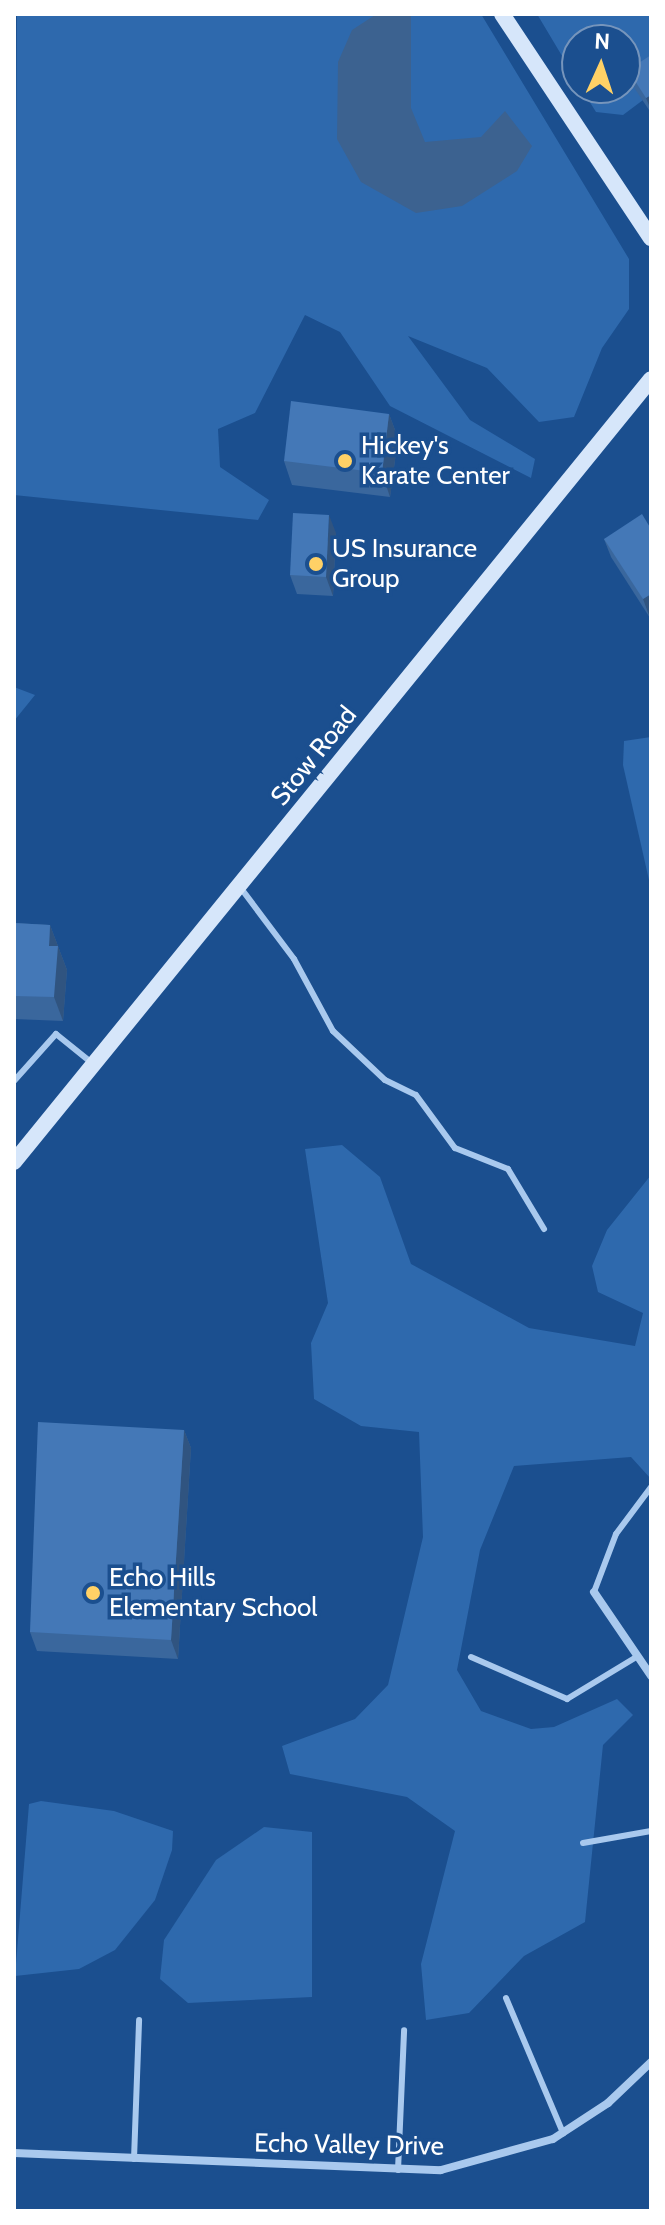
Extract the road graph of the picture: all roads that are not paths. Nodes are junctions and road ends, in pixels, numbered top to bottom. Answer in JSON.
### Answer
{"nodes":[{"id":1,"x":502,"y":14,"type":"edge"},
{"id":2,"x":651,"y":238,"type":"edge"},
{"id":3,"x":651,"y":379,"type":"edge"},
{"id":4,"x":240,"y":887,"type":"junction"},
{"id":5,"x":94,"y":1065,"type":"junction"},
{"id":6,"x":14,"y":1081,"type":"edge"},
{"id":7,"x":14,"y":1162,"type":"edge"},
{"id":8,"x":544,"y":1229,"type":"dead end"},
{"id":9,"x":651,"y":1487,"type":"edge"},
{"id":10,"x":594,"y":1592,"type":"joint"},
{"id":11,"x":638,"y":1656,"type":"junction"},
{"id":12,"x":471,"y":1657,"type":"dead end"},
{"id":13,"x":651,"y":1676,"type":"edge"},
{"id":14,"x":651,"y":1831,"type":"edge"},
{"id":15,"x":583,"y":1843,"type":"dead end"},
{"id":16,"x":506,"y":1998,"type":"dead end"},
{"id":17,"x":139,"y":2020,"type":"dead end"},
{"id":18,"x":404,"y":2030,"type":"dead end"},
{"id":19,"x":651,"y":2062,"type":"edge"},
{"id":20,"x":563,"y":2133,"type":"junction"},
{"id":21,"x":14,"y":2153,"type":"edge"},
{"id":22,"x":134,"y":2159,"type":"junction"},
{"id":23,"x":398,"y":2170,"type":"junction"}],
"edges":[{"from":1,"to":2,"type":"street"},
{"from":3,"to":4,"type":"street","name":"Stow Road"},
{"from":4,"to":5,"type":"street","name":"Stow Road"},
{"from":4,"to":8,"type":"lane"},
{"from":5,"to":6,"type":"lane"},
{"from":5,"to":7,"type":"street","name":"Stow Road"},
{"from":9,"to":10,"type":"lane"},
{"from":10,"to":11,"type":"street"},
{"from":11,"to":12,"type":"lane"},
{"from":11,"to":13,"type":"street"},
{"from":14,"to":15,"type":"lane"},
{"from":16,"to":20,"type":"lane"},
{"from":17,"to":22,"type":"lane"},
{"from":18,"to":23,"type":"lane"},
{"from":19,"to":20,"type":"street","name":"Echo Valley Drive"},
{"from":20,"to":23,"type":"street","name":"Echo Valley Drive"},
{"from":21,"to":22,"type":"street","name":"Echo Valley Drive"},
{"from":22,"to":23,"type":"street","name":"Echo Valley Drive"}]}
